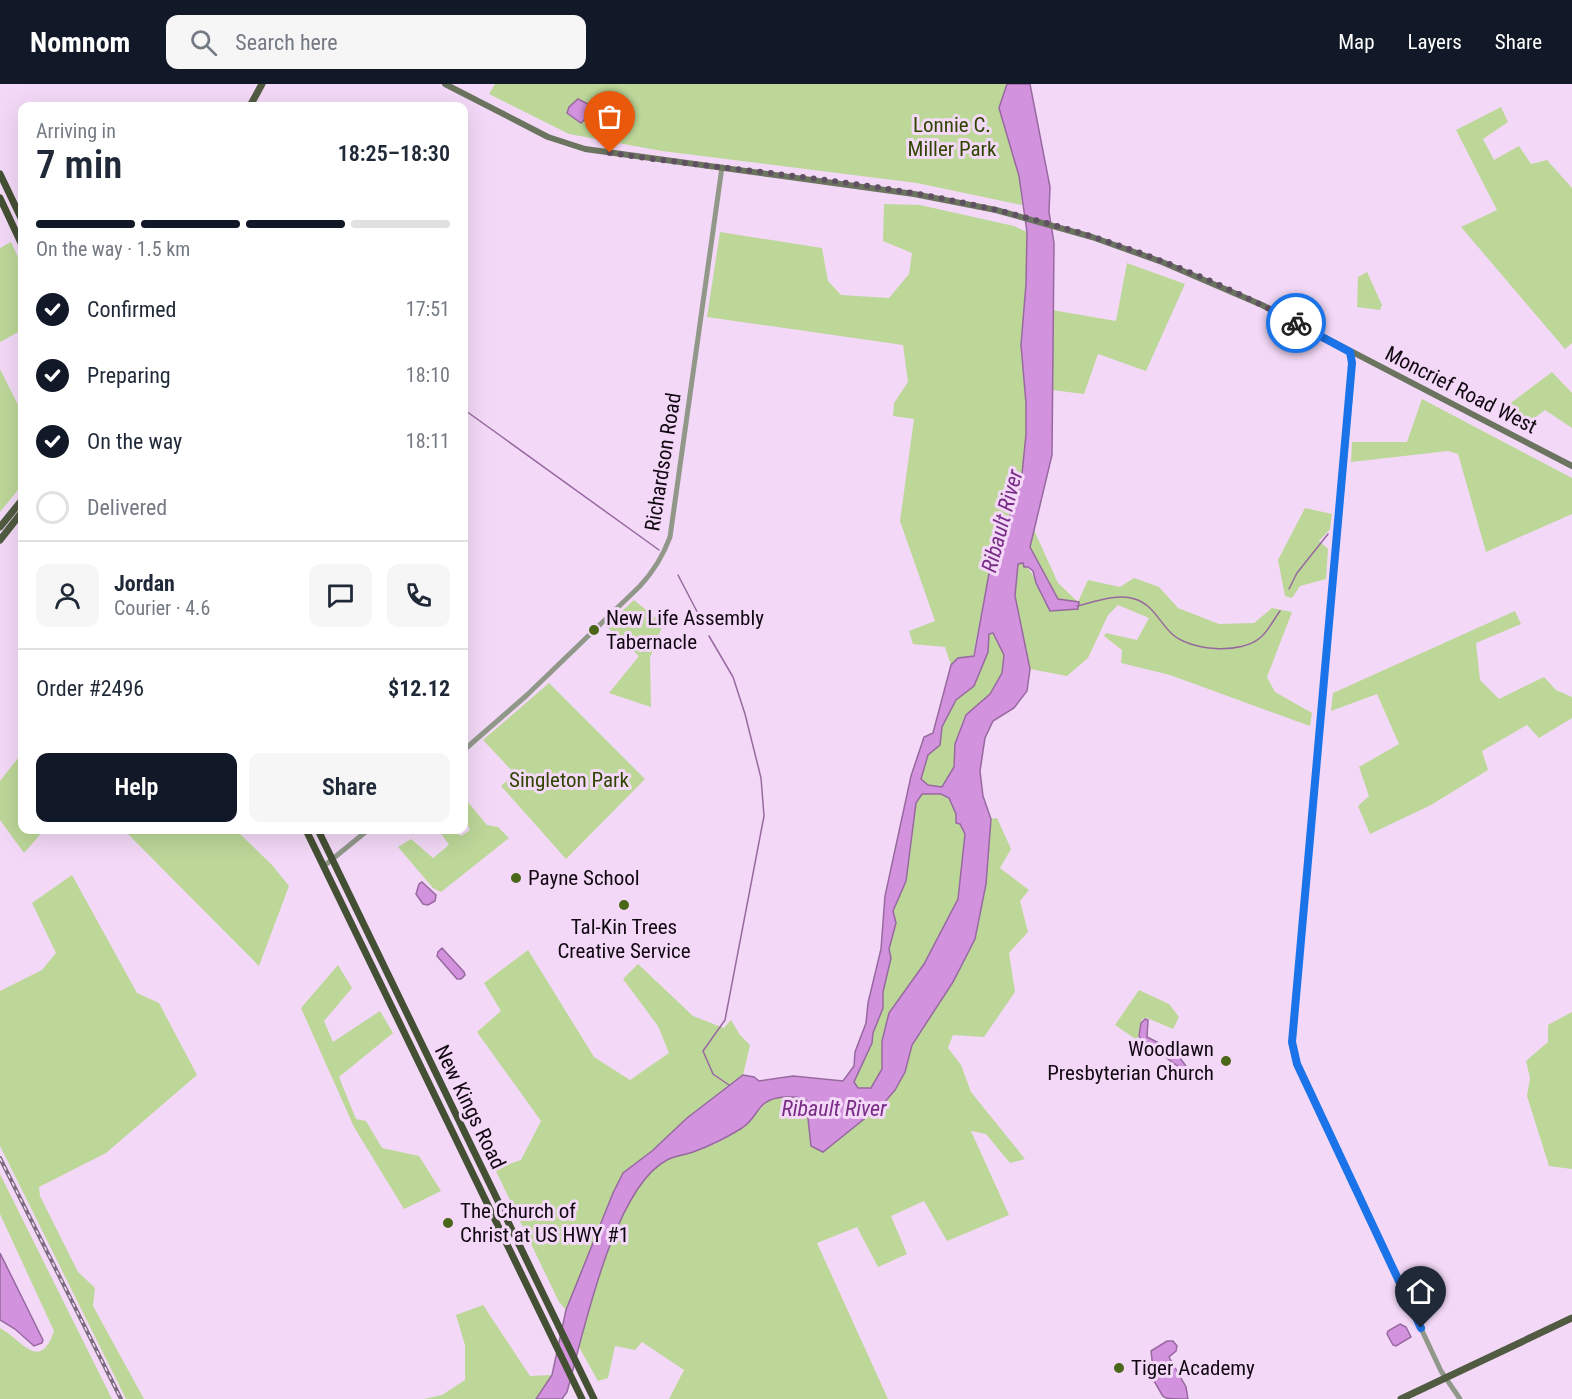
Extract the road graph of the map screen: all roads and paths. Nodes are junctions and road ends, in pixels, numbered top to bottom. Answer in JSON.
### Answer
{"nodes":[{"id":1,"x":262,"y":84,"type":"edge"},
{"id":2,"x":445,"y":84,"type":"edge"},
{"id":3,"x":252,"y":102,"type":"edge"},
{"id":4,"x":722,"y":167,"type":"junction"},
{"id":5,"x":0,"y":174,"type":"edge"},
{"id":6,"x":0,"y":198,"type":"edge"},
{"id":7,"x":18,"y":212,"type":"edge"},
{"id":8,"x":18,"y":236,"type":"edge"},
{"id":9,"x":1350,"y":352,"type":"junction"},
{"id":10,"x":1572,"y":466,"type":"edge"},
{"id":11,"x":18,"y":505,"type":"edge"},
{"id":12,"x":18,"y":517,"type":"edge"},
{"id":13,"x":0,"y":527,"type":"edge"},
{"id":14,"x":0,"y":540,"type":"edge"},
{"id":15,"x":468,"y":747,"type":"edge"},
{"id":16,"x":308,"y":834,"type":"edge"},
{"id":17,"x":320,"y":834,"type":"edge"},
{"id":18,"x":363,"y":834,"type":"edge"},
{"id":19,"x":332,"y":859,"type":"junction"},
{"id":20,"x":324,"y":866,"type":"junction"},
{"id":21,"x":1572,"y":1318,"type":"edge"},
{"id":22,"x":1445,"y":1378,"type":"junction"},
{"id":23,"x":582,"y":1399,"type":"edge"},
{"id":24,"x":594,"y":1399,"type":"edge"},
{"id":25,"x":1401,"y":1399,"type":"edge"},
{"id":26,"x":1460,"y":1399,"type":"edge"}],
"edges":[{"from":1,"to":3,"type":"main road"},
{"from":2,"to":4,"type":"main road","name":"Moncrief Road West"},
{"from":4,"to":9,"type":"main road","name":"Moncrief Road West"},
{"from":4,"to":15,"type":"street","name":"Richardson Road"},
{"from":5,"to":7,"type":"highway"},
{"from":6,"to":8,"type":"highway"},
{"from":9,"to":10,"type":"main road","name":"Moncrief Road West"},
{"from":9,"to":22,"type":"street"},
{"from":11,"to":13,"type":"main road"},
{"from":12,"to":14,"type":"main road"},
{"from":16,"to":20,"type":"highway","name":"New Kings Road"},
{"from":17,"to":19,"type":"highway","name":"New Kings Road"},
{"from":18,"to":19,"type":"street"},
{"from":19,"to":20,"type":"street"},
{"from":19,"to":24,"type":"highway","name":"New Kings Road"},
{"from":20,"to":23,"type":"highway","name":"New Kings Road"},
{"from":21,"to":22,"type":"main road"},
{"from":22,"to":25,"type":"main road"},
{"from":22,"to":26,"type":"street"}]}
